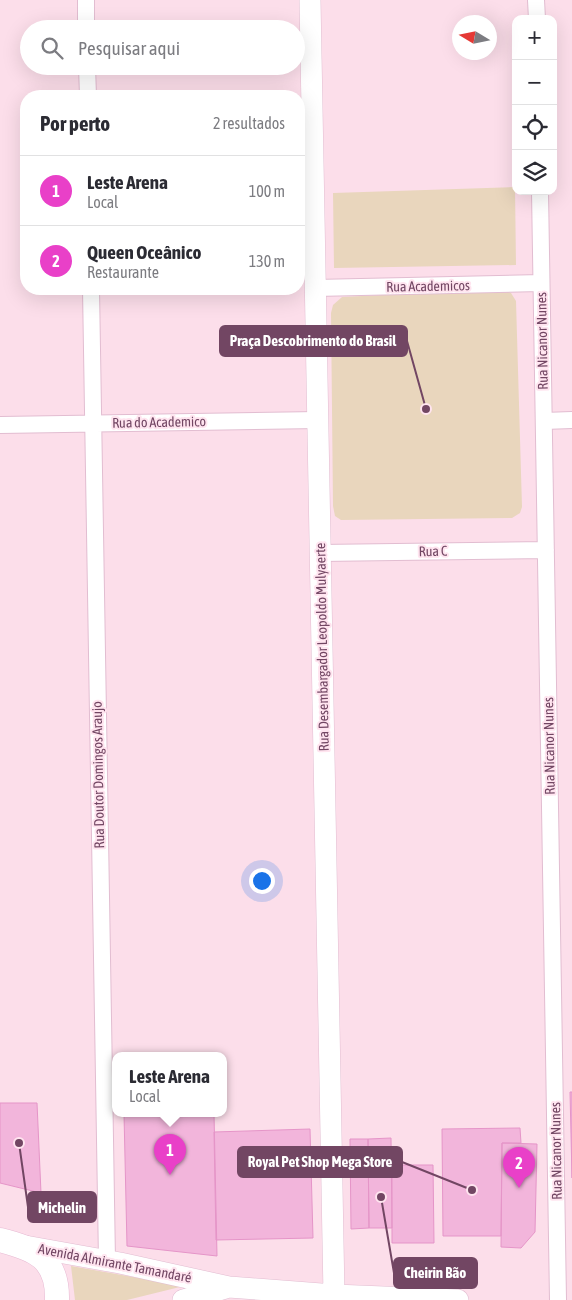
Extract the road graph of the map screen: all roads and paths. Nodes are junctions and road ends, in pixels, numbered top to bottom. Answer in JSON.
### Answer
{"nodes":[{"id":1,"x":86,"y":0,"type":"edge"},
{"id":2,"x":310,"y":0,"type":"edge"},
{"id":3,"x":536,"y":0,"type":"edge"},
{"id":4,"x":537,"y":15,"type":"edge"},
{"id":5,"x":86,"y":20,"type":"edge"},
{"id":6,"x":87,"y":75,"type":"edge"},
{"id":7,"x":88,"y":90,"type":"edge"},
{"id":8,"x":540,"y":195,"type":"edge"},
{"id":9,"x":541,"y":283,"type":"junction"},
{"id":10,"x":315,"y":288,"type":"junction"},
{"id":11,"x":91,"y":295,"type":"edge"},
{"id":12,"x":318,"y":420,"type":"junction"},
{"id":13,"x":544,"y":420,"type":"junction"},
{"id":14,"x":572,"y":420,"type":"edge"},
{"id":15,"x":93,"y":424,"type":"junction"},
{"id":16,"x":0,"y":425,"type":"edge"},
{"id":17,"x":546,"y":550,"type":"junction"},
{"id":18,"x":320,"y":553,"type":"junction"},
{"id":19,"x":11,"y":1243,"type":"edge"},
{"id":20,"x":106,"y":1261,"type":"junction"},
{"id":21,"x":229,"y":1287,"type":"junction"},
{"id":22,"x":334,"y":1297,"type":"edge"},
{"id":23,"x":57,"y":1300,"type":"edge"},
{"id":24,"x":183,"y":1300,"type":"edge"},
{"id":25,"x":458,"y":1300,"type":"edge"},
{"id":26,"x":558,"y":1300,"type":"edge"}],
"edges":[{"from":1,"to":5,"type":"street"},
{"from":2,"to":10,"type":"street","name":"Rua Desembargador Leopoldo Mulyaerte"},
{"from":3,"to":4,"type":"street"},
{"from":6,"to":7,"type":"street"},
{"from":8,"to":9,"type":"street","name":"Rua Nicanor Nunes"},
{"from":9,"to":10,"type":"street","name":"Rua Academicos"},
{"from":9,"to":13,"type":"street","name":"Rua Nicanor Nunes"},
{"from":10,"to":12,"type":"street","name":"Rua Desembargador Leopoldo Mulyaerte"},
{"from":11,"to":15,"type":"street","name":"Rua Doutor Domingos Araujo"},
{"from":12,"to":15,"type":"street","name":"Rua do Academico"},
{"from":12,"to":18,"type":"street","name":"Rua Desembargador Leopoldo Mulyaerte"},
{"from":13,"to":14,"type":"street"},
{"from":13,"to":17,"type":"street","name":"Rua Nicanor Nunes"},
{"from":15,"to":16,"type":"street","name":"Rua do Academico"},
{"from":15,"to":20,"type":"street","name":"Rua Doutor Domingos Araujo"},
{"from":17,"to":18,"type":"street","name":"Rua C"},
{"from":17,"to":26,"type":"street","name":"Rua Nicanor Nunes"},
{"from":18,"to":22,"type":"street","name":"Rua Desembargador Leopoldo Mulyaerte"},
{"from":19,"to":20,"type":"street","name":"Avenida Almirante Tamandaré"},
{"from":19,"to":23,"type":"main road"},
{"from":20,"to":21,"type":"street","name":"Avenida Almirante Tamandaré"},
{"from":21,"to":22,"type":"street","name":"Avenida Almirante Tamandaré"},
{"from":21,"to":24,"type":"street","name":"Avenida Almirante Tamandaré"},
{"from":22,"to":25,"type":"street","name":"Avenida Almirante Tamandaré"}]}
